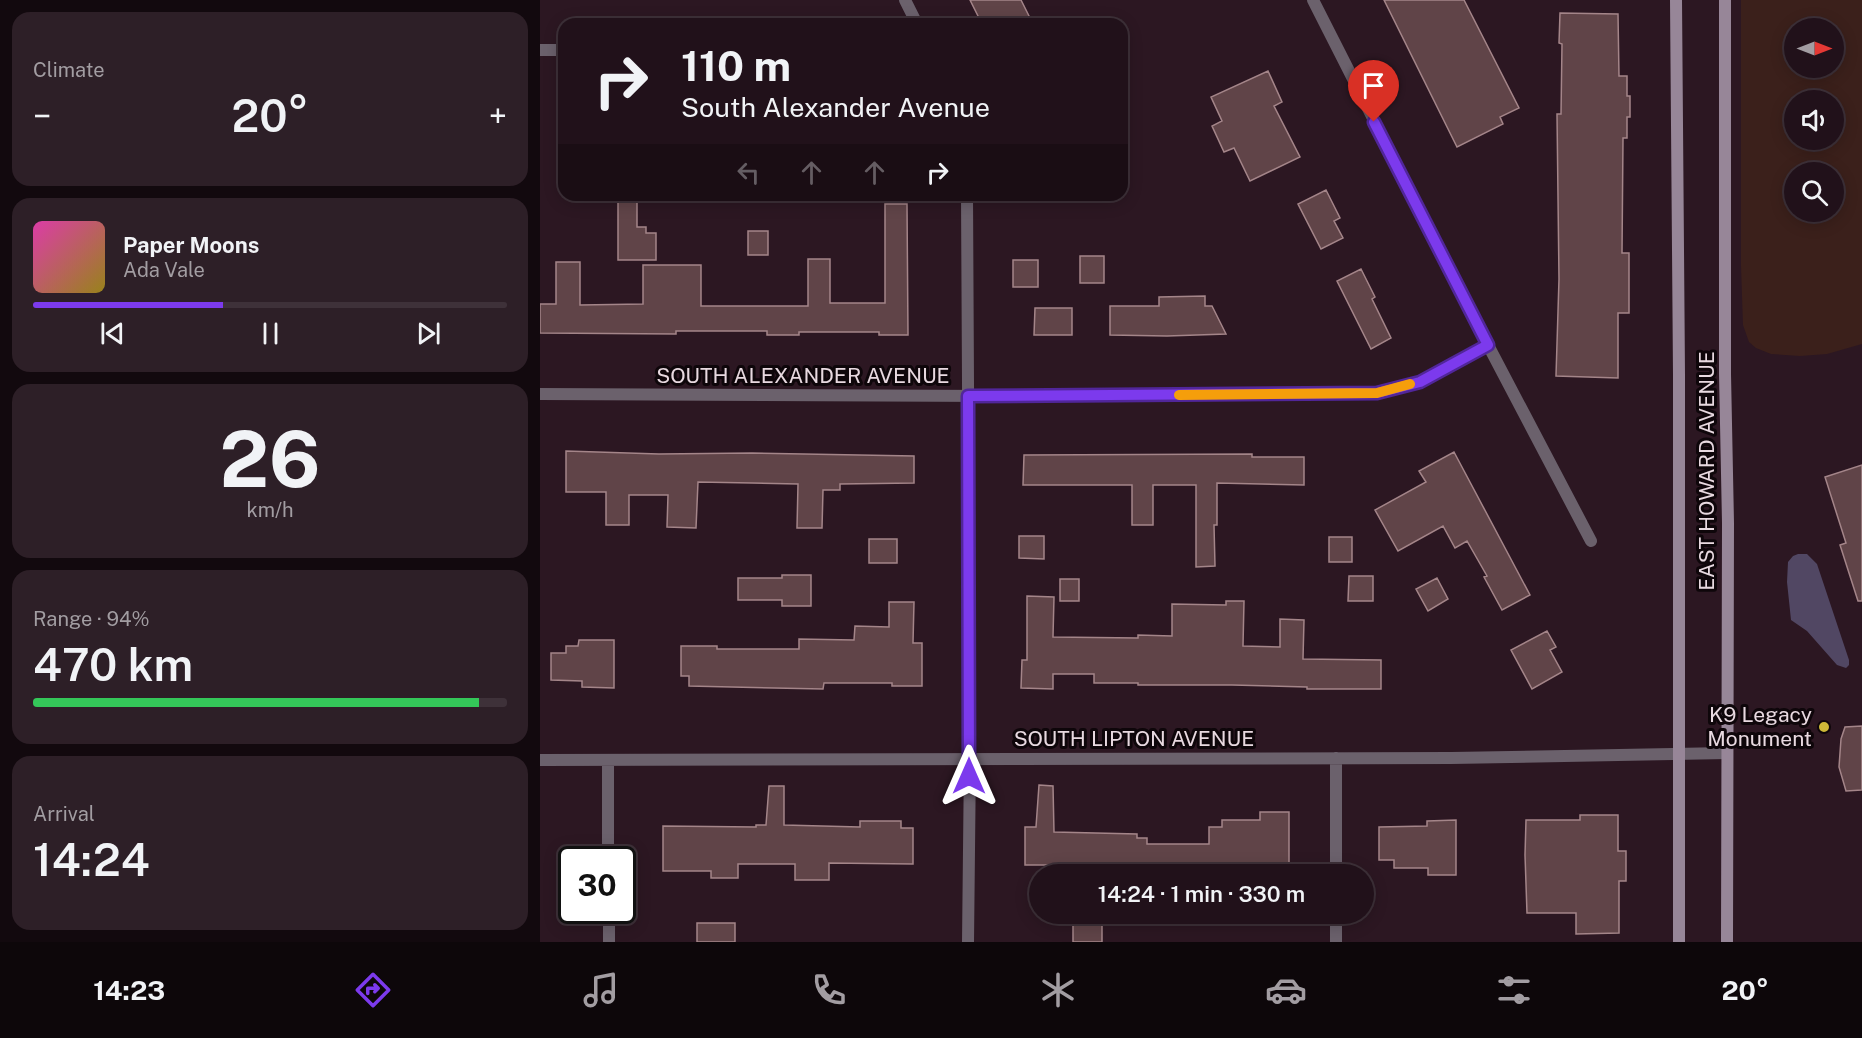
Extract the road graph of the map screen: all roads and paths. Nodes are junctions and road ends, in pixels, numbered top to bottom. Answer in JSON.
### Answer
{"nodes":[{"id":1,"x":905,"y":0,"type":"edge"},
{"id":2,"x":1313,"y":0,"type":"edge"},
{"id":3,"x":1676,"y":0,"type":"edge"},
{"id":4,"x":1725,"y":0,"type":"edge"},
{"id":5,"x":914,"y":18,"type":"edge"},
{"id":6,"x":540,"y":50,"type":"edge"},
{"id":7,"x":558,"y":50,"type":"edge"},
{"id":8,"x":967,"y":201,"type":"edge"},
{"id":9,"x":1488,"y":345,"type":"junction"},
{"id":10,"x":540,"y":394,"type":"edge"},
{"id":11,"x":968,"y":396,"type":"junction"},
{"id":12,"x":1591,"y":541,"type":"dead end"},
{"id":13,"x":1727,"y":753,"type":"junction"},
{"id":14,"x":1678,"y":755,"type":"junction"},
{"id":15,"x":970,"y":758,"type":"junction"},
{"id":16,"x":1336,"y":758,"type":"junction"},
{"id":17,"x":540,"y":760,"type":"edge"},
{"id":18,"x":608,"y":761,"type":"junction"},
{"id":19,"x":608,"y":846,"type":"edge"},
{"id":20,"x":1336,"y":864,"type":"edge"},
{"id":21,"x":609,"y":924,"type":"edge"},
{"id":22,"x":1336,"y":924,"type":"edge"},
{"id":23,"x":609,"y":942,"type":"edge"},
{"id":24,"x":968,"y":942,"type":"edge"},
{"id":25,"x":1336,"y":942,"type":"edge"},
{"id":26,"x":1678,"y":942,"type":"edge"},
{"id":27,"x":1727,"y":942,"type":"edge"}],
"edges":[{"from":1,"to":5,"type":"street"},
{"from":2,"to":9,"type":"street"},
{"from":3,"to":14,"type":"main road","name":"EAST HOWARD AVENUE"},
{"from":4,"to":13,"type":"main road","name":"EAST HOWARD AVENUE"},
{"from":6,"to":7,"type":"street"},
{"from":8,"to":11,"type":"street"},
{"from":9,"to":11,"type":"street","name":"SOUTH ALEXANDER AVENUE"},
{"from":9,"to":12,"type":"street"},
{"from":10,"to":11,"type":"street","name":"SOUTH ALEXANDER AVENUE"},
{"from":11,"to":15,"type":"street"},
{"from":13,"to":14,"type":"street","name":"SOUTH LIPTON AVENUE"},
{"from":13,"to":27,"type":"main road","name":"EAST HOWARD AVENUE"},
{"from":14,"to":16,"type":"street","name":"SOUTH LIPTON AVENUE"},
{"from":14,"to":26,"type":"main road","name":"EAST HOWARD AVENUE"},
{"from":15,"to":16,"type":"street","name":"SOUTH LIPTON AVENUE"},
{"from":15,"to":18,"type":"street","name":"SOUTH LIPTON AVENUE"},
{"from":15,"to":24,"type":"street"},
{"from":16,"to":20,"type":"street"},
{"from":17,"to":18,"type":"street","name":"SOUTH LIPTON AVENUE"},
{"from":18,"to":19,"type":"street"},
{"from":21,"to":23,"type":"street"},
{"from":22,"to":25,"type":"street"}]}
